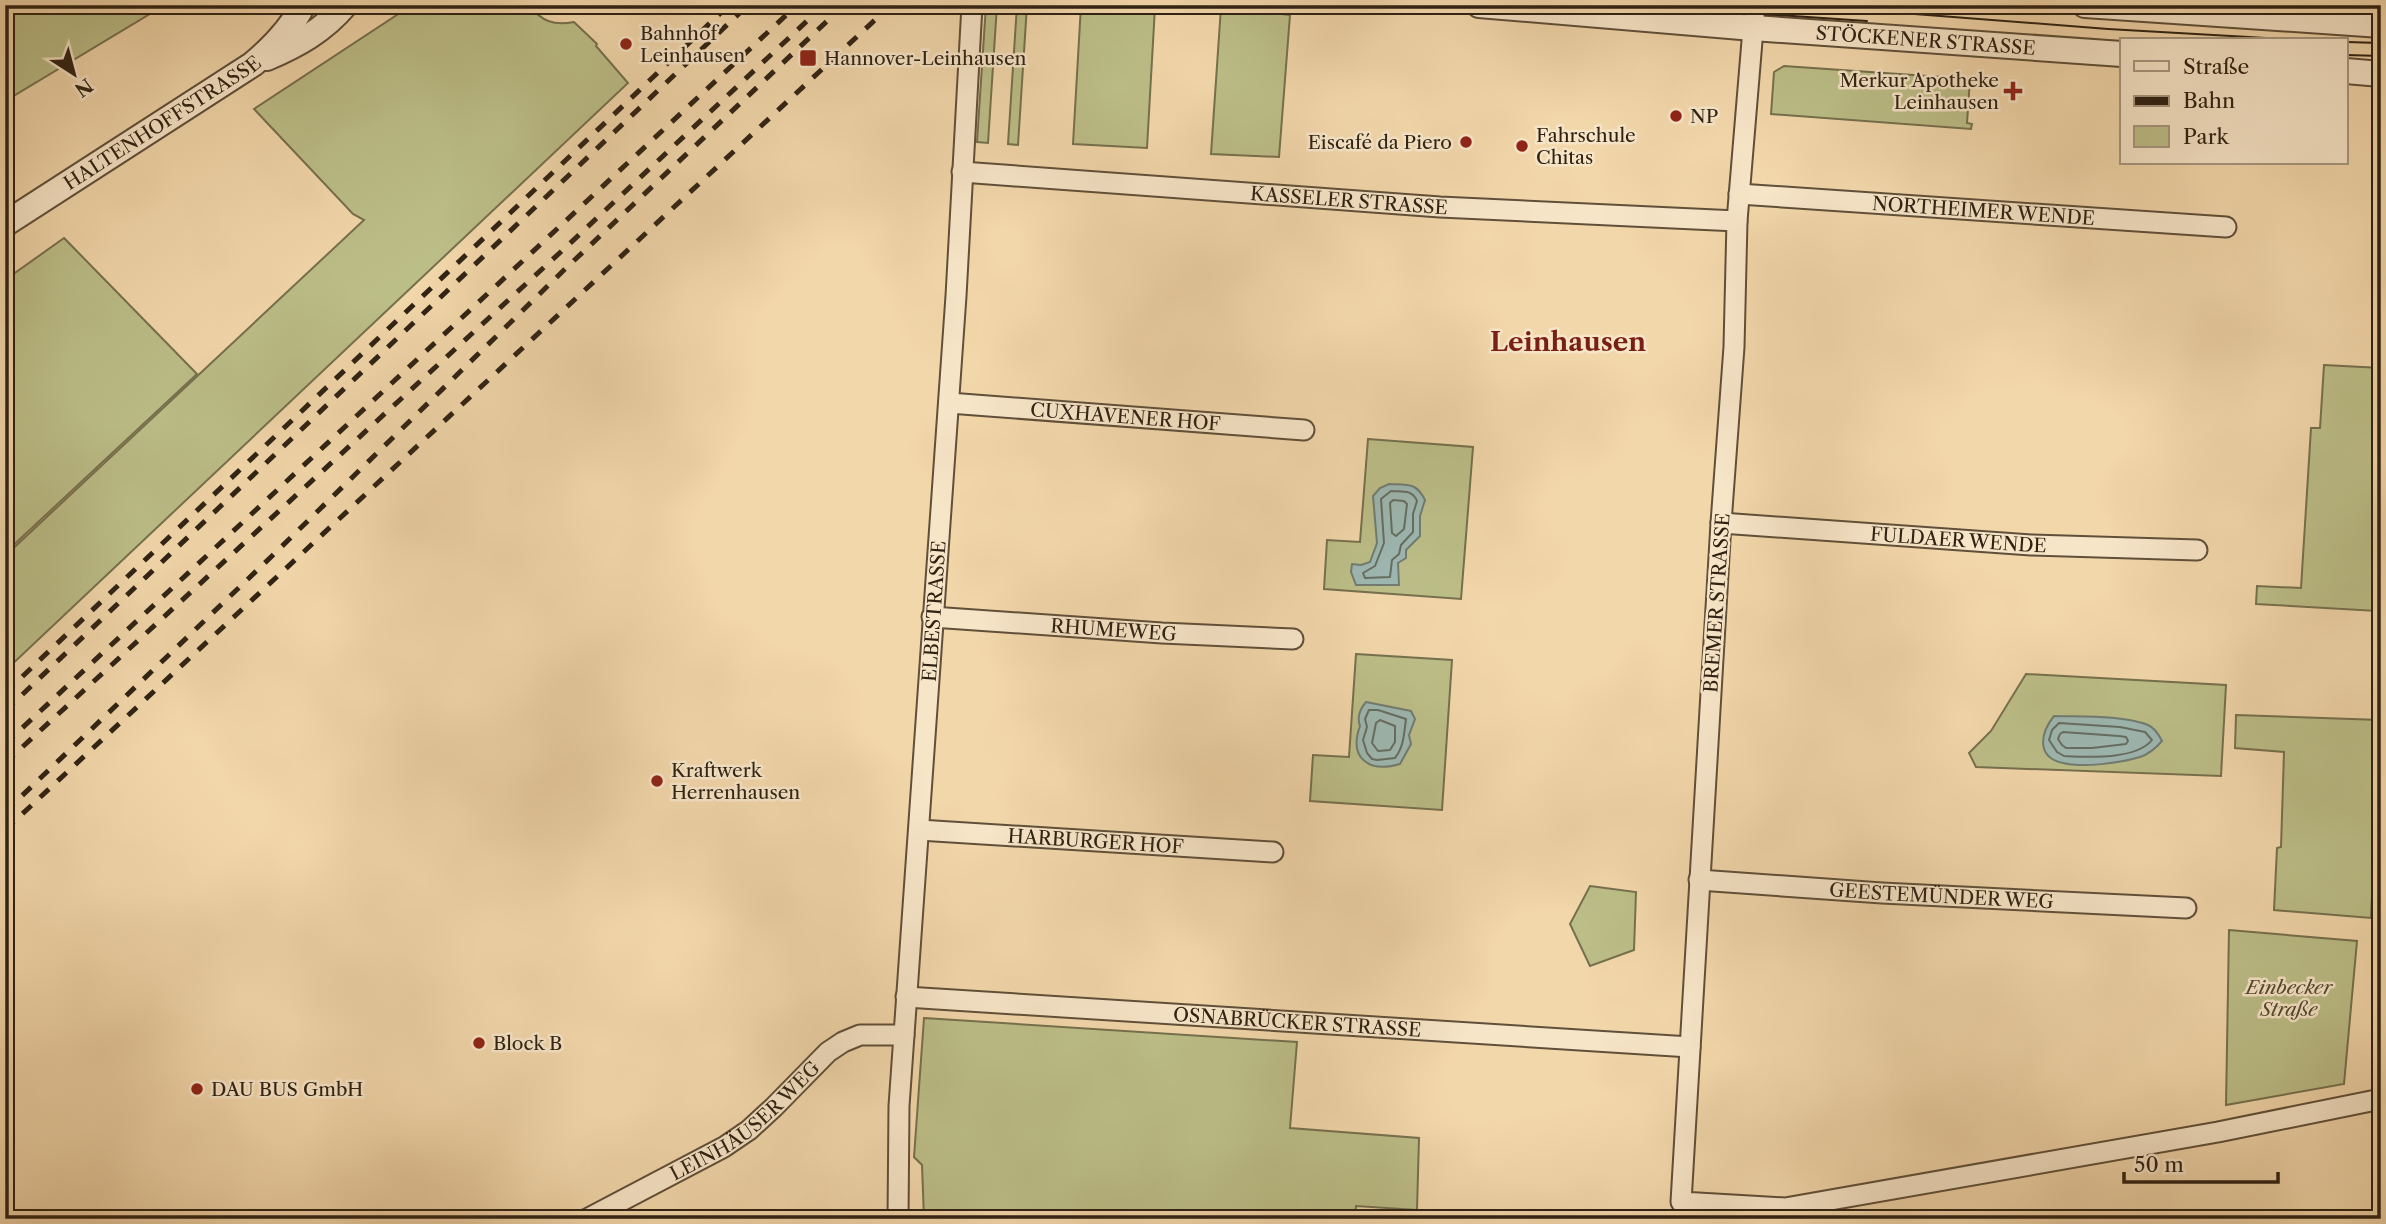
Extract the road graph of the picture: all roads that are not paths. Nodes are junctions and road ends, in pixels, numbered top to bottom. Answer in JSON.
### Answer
{"nodes":[{"id":1,"x":303,"y":5,"type":"edge"},
{"id":2,"x":345,"y":5,"type":"edge"},
{"id":3,"x":971,"y":5,"type":"edge"},
{"id":4,"x":1479,"y":5,"type":"edge"},
{"id":5,"x":2085,"y":5,"type":"edge"},
{"id":6,"x":1754,"y":17,"type":"edge"},
{"id":7,"x":2381,"y":25,"type":"edge"},
{"id":8,"x":2120,"y":54,"type":"edge"},
{"id":9,"x":253,"y":64,"type":"junction"},
{"id":10,"x":2348,"y":71,"type":"edge"},
{"id":11,"x":2381,"y":74,"type":"edge"},
{"id":12,"x":962,"y":172,"type":"junction"},
{"id":13,"x":1739,"y":194,"type":"junction"},
{"id":14,"x":1737,"y":221,"type":"junction"},
{"id":15,"x":5,"y":225,"type":"edge"},
{"id":16,"x":2226,"y":227,"type":"dead end"},
{"id":17,"x":949,"y":403,"type":"junction"},
{"id":18,"x":1304,"y":430,"type":"dead end"},
{"id":19,"x":1721,"y":523,"type":"junction"},
{"id":20,"x":2197,"y":550,"type":"dead end"},
{"id":21,"x":932,"y":617,"type":"junction"},
{"id":22,"x":1293,"y":639,"type":"dead end"},
{"id":23,"x":919,"y":830,"type":"junction"},
{"id":24,"x":1273,"y":852,"type":"dead end"},
{"id":25,"x":1699,"y":880,"type":"junction"},
{"id":26,"x":2186,"y":908,"type":"dead end"},
{"id":27,"x":906,"y":997,"type":"junction"},
{"id":28,"x":904,"y":1035,"type":"junction"},
{"id":29,"x":1690,"y":1047,"type":"junction"},
{"id":30,"x":2381,"y":1099,"type":"edge"},
{"id":31,"x":587,"y":1219,"type":"edge"},
{"id":32,"x":898,"y":1219,"type":"edge"}],
"edges":[{"from":1,"to":9,"type":"street","name":"HALTENHOFFSTRASSE"},
{"from":2,"to":9,"type":"street"},
{"from":3,"to":12,"type":"street","name":"ELBESTRASSE"},
{"from":4,"to":6,"type":"street","name":"STÖCKENER STRASSE"},
{"from":5,"to":7,"type":"street"},
{"from":6,"to":8,"type":"street","name":"STÖCKENER STRASSE"},
{"from":6,"to":13,"type":"street","name":"BREMER STRASSE"},
{"from":9,"to":15,"type":"street","name":"HALTENHOFFSTRASSE"},
{"from":10,"to":11,"type":"street"},
{"from":12,"to":14,"type":"street","name":"KASSELER STRASSE"},
{"from":12,"to":17,"type":"street","name":"ELBESTRASSE"},
{"from":13,"to":14,"type":"street","name":"BREMER STRASSE"},
{"from":13,"to":16,"type":"street","name":"NORTHEIMER WENDE"},
{"from":14,"to":19,"type":"street","name":"BREMER STRASSE"},
{"from":17,"to":18,"type":"street","name":"CUXHAVENER HOF"},
{"from":17,"to":21,"type":"street","name":"ELBESTRASSE"},
{"from":19,"to":20,"type":"street","name":"FULDAER WENDE"},
{"from":19,"to":25,"type":"street","name":"BREMER STRASSE"},
{"from":21,"to":22,"type":"street","name":"RHUMEWEG"},
{"from":21,"to":23,"type":"street","name":"ELBESTRASSE"},
{"from":23,"to":24,"type":"street","name":"HARBURGER HOF"},
{"from":23,"to":27,"type":"street","name":"ELBESTRASSE"},
{"from":25,"to":26,"type":"street","name":"GEESTEMÜNDER WEG"},
{"from":25,"to":29,"type":"street","name":"BREMER STRASSE"},
{"from":27,"to":28,"type":"street","name":"ELBESTRASSE"},
{"from":27,"to":29,"type":"street","name":"OSNABRÜCKER STRASSE"},
{"from":28,"to":31,"type":"street","name":"LEINHÄUSER WEG"},
{"from":28,"to":32,"type":"street","name":"ELBESTRASSE"},
{"from":29,"to":30,"type":"street","name":"BREMER STRASSE"}]}
